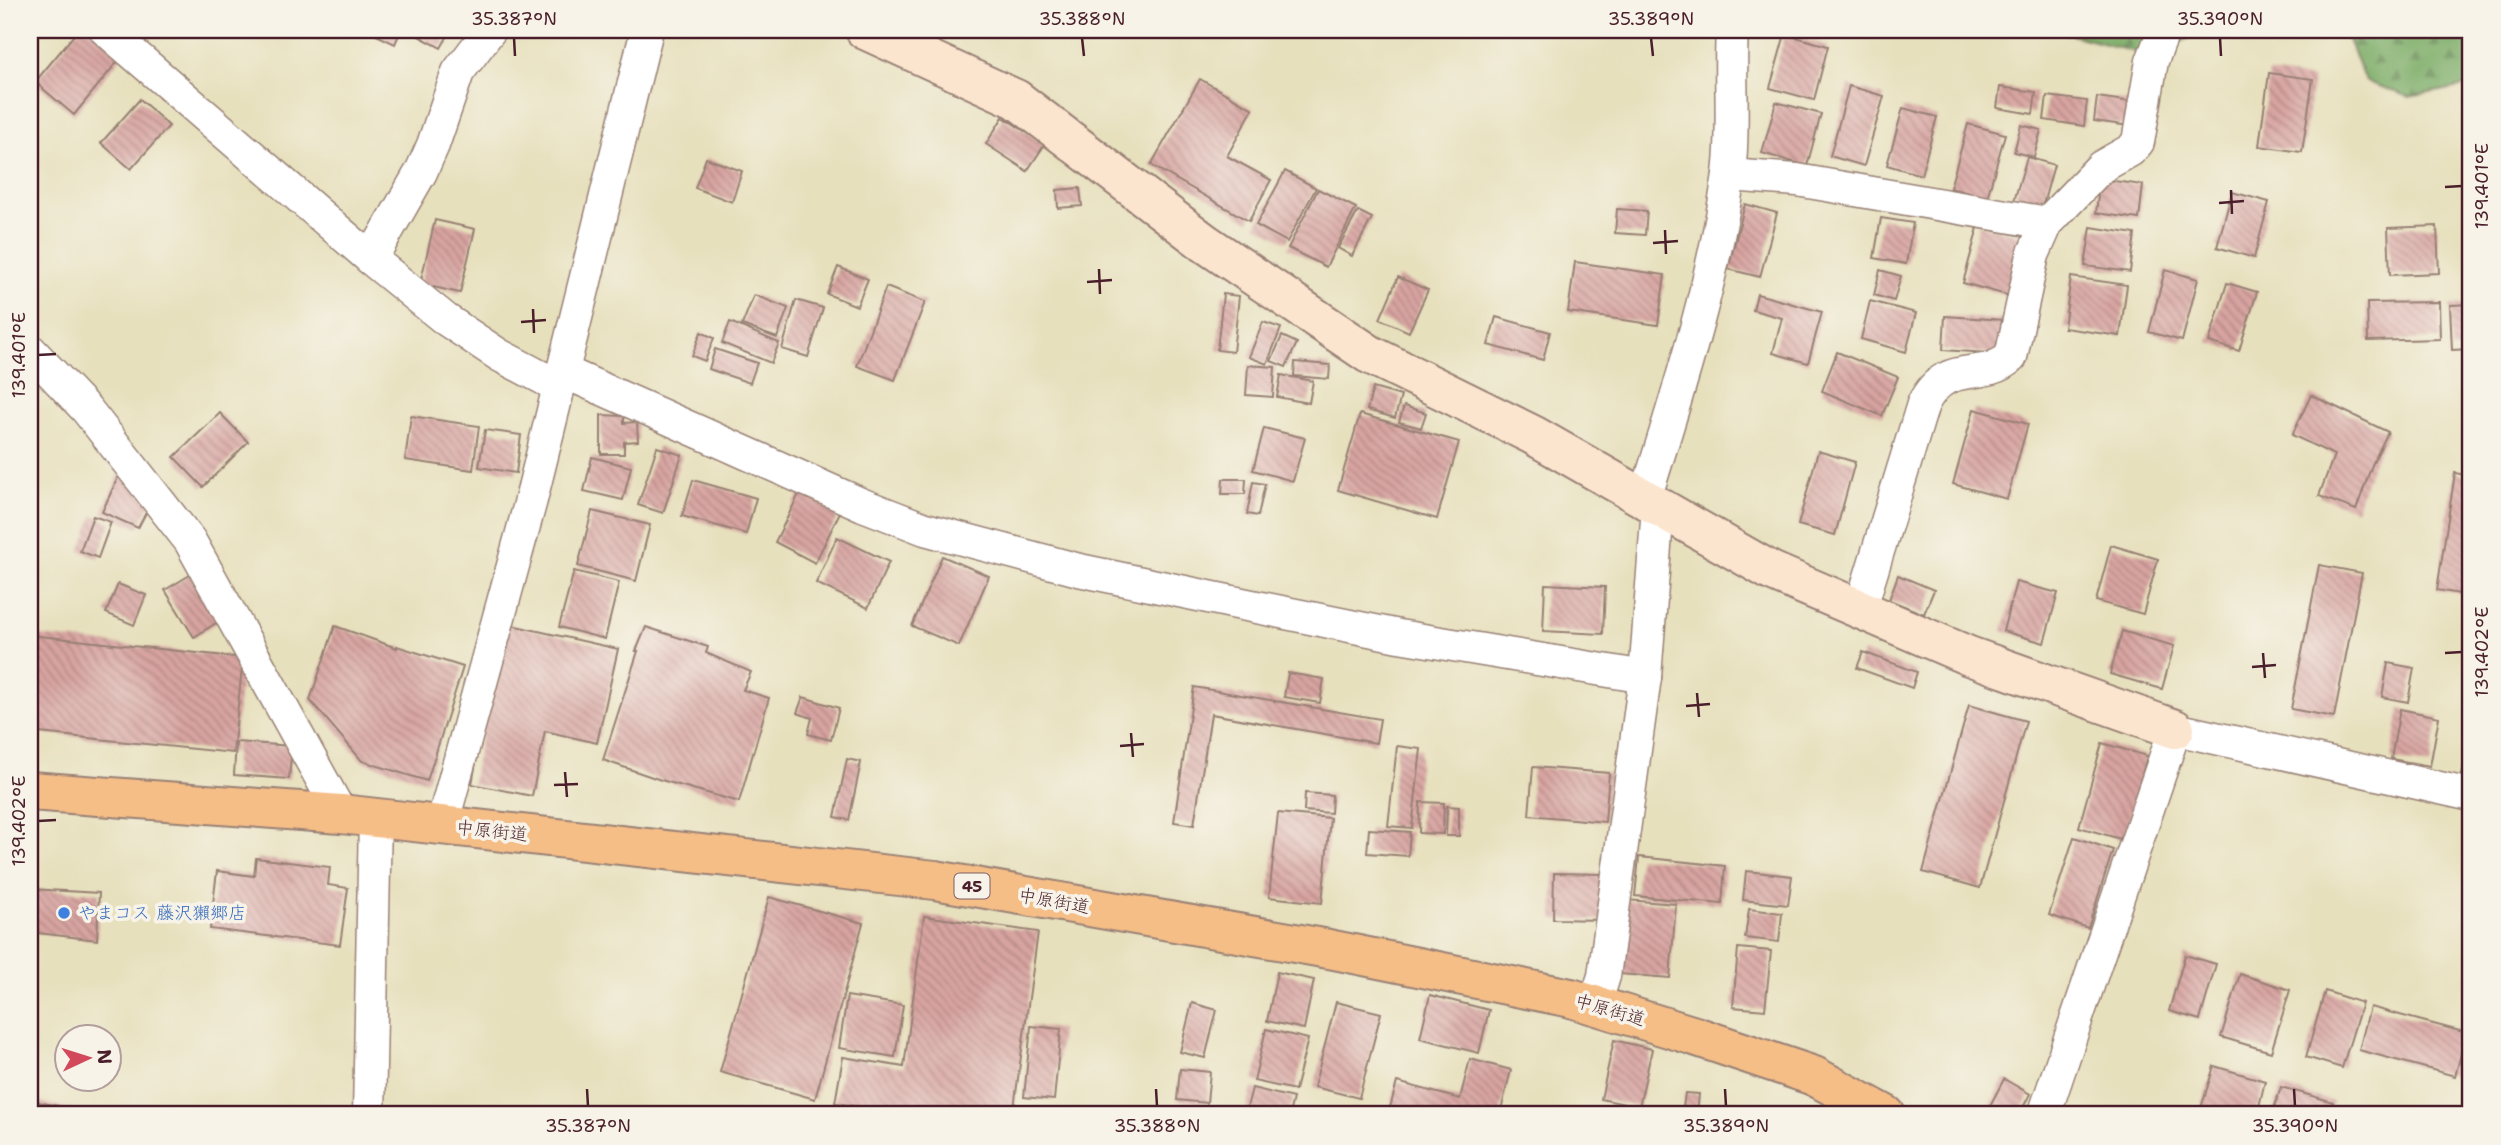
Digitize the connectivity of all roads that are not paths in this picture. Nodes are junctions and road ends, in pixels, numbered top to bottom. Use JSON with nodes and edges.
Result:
{"nodes":[{"id":1,"x":106,"y":30,"type":"edge"},
{"id":2,"x":490,"y":30,"type":"edge"},
{"id":3,"x":647,"y":30,"type":"edge"},
{"id":4,"x":865,"y":30,"type":"edge"},
{"id":5,"x":1732,"y":30,"type":"edge"},
{"id":6,"x":2164,"y":30,"type":"edge"},
{"id":7,"x":1729,"y":175,"type":"junction"},
{"id":8,"x":2047,"y":223,"type":"junction"},
{"id":9,"x":372,"y":259,"type":"junction"},
{"id":10,"x":30,"y":350,"type":"edge"},
{"id":11,"x":560,"y":378,"type":"junction"},
{"id":12,"x":1652,"y":503,"type":"junction"},
{"id":13,"x":1860,"y":610,"type":"junction"},
{"id":14,"x":1645,"y":677,"type":"junction"},
{"id":15,"x":2175,"y":729,"type":"junction"},
{"id":16,"x":30,"y":790,"type":"edge"},
{"id":17,"x":2471,"y":795,"type":"edge"},
{"id":18,"x":358,"y":816,"type":"junction"},
{"id":19,"x":442,"y":825,"type":"junction"},
{"id":20,"x":1595,"y":1004,"type":"junction"},
{"id":21,"x":369,"y":1115,"type":"edge"},
{"id":22,"x":1886,"y":1115,"type":"edge"},
{"id":23,"x":2043,"y":1115,"type":"edge"}],
"edges":[{"from":1,"to":9,"type":"street"},
{"from":2,"to":9,"type":"street"},
{"from":3,"to":11,"type":"street"},
{"from":4,"to":12,"type":"street"},
{"from":5,"to":7,"type":"street"},
{"from":6,"to":8,"type":"street"},
{"from":7,"to":8,"type":"street"},
{"from":7,"to":12,"type":"street"},
{"from":8,"to":13,"type":"street"},
{"from":9,"to":11,"type":"street"},
{"from":10,"to":18,"type":"street"},
{"from":11,"to":14,"type":"street"},
{"from":11,"to":19,"type":"street"},
{"from":12,"to":13,"type":"street"},
{"from":12,"to":14,"type":"street"},
{"from":13,"to":15,"type":"street"},
{"from":14,"to":20,"type":"street"},
{"from":15,"to":17,"type":"street"},
{"from":15,"to":23,"type":"street"},
{"from":16,"to":18,"type":"main road","name":"中原街道","number":"45"},
{"from":18,"to":19,"type":"main road","name":"中原街道","number":"45"},
{"from":18,"to":21,"type":"street"},
{"from":19,"to":20,"type":"main road","name":"中原街道","number":"45"},
{"from":20,"to":22,"type":"main road","name":"中原街道","number":"45"}]}
